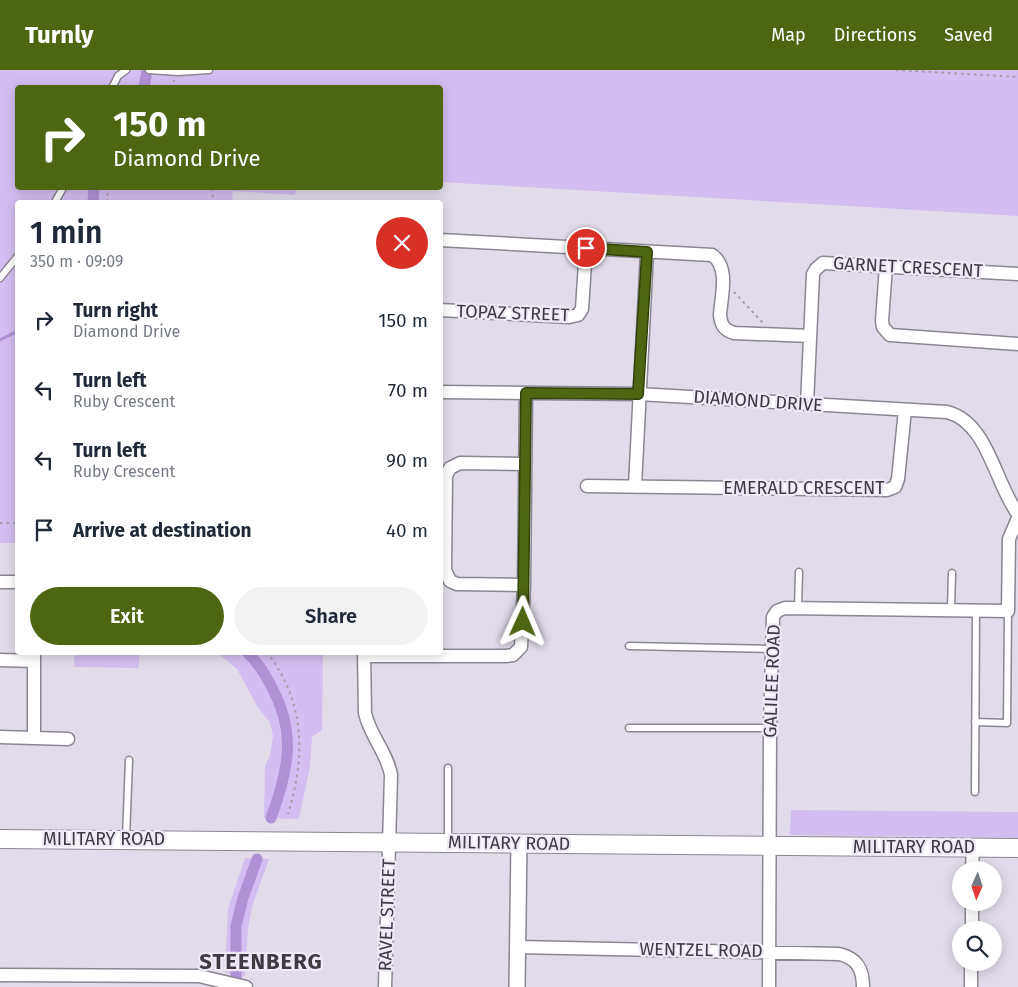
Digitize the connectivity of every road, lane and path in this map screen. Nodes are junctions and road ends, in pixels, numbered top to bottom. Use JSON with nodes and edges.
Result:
{"nodes":[{"id":1,"x":126,"y":70,"type":"edge"},
{"id":2,"x":149,"y":70,"type":"edge"},
{"id":3,"x":208,"y":70,"type":"edge"},
{"id":4,"x":896,"y":70,"type":"edge"},
{"id":5,"x":157,"y":71,"type":"edge"},
{"id":6,"x":1018,"y":77,"type":"edge"},
{"id":7,"x":114,"y":85,"type":"edge"},
{"id":8,"x":443,"y":240,"type":"edge"},
{"id":9,"x":586,"y":248,"type":"junction"},
{"id":10,"x":647,"y":252,"type":"junction"},
{"id":11,"x":15,"y":260,"type":"edge"},
{"id":12,"x":886,"y":266,"type":"junction"},
{"id":13,"x":1018,"y":274,"type":"edge"},
{"id":14,"x":0,"y":278,"type":"edge"},
{"id":15,"x":734,"y":292,"type":"dead end"},
{"id":16,"x":443,"y":310,"type":"edge"},
{"id":17,"x":764,"y":334,"type":"junction"},
{"id":18,"x":810,"y":336,"type":"junction"},
{"id":19,"x":1018,"y":344,"type":"edge"},
{"id":20,"x":443,"y":392,"type":"edge"},
{"id":21,"x":526,"y":393,"type":"junction"},
{"id":22,"x":638,"y":394,"type":"junction"},
{"id":23,"x":807,"y":404,"type":"junction"},
{"id":24,"x":905,"y":410,"type":"junction"},
{"id":25,"x":525,"y":464,"type":"junction"},
{"id":26,"x":588,"y":486,"type":"dead end"},
{"id":27,"x":635,"y":486,"type":"junction"},
{"id":28,"x":1018,"y":514,"type":"edge"},
{"id":29,"x":1018,"y":518,"type":"edge"},
{"id":30,"x":15,"y":523,"type":"edge"},
{"id":31,"x":0,"y":524,"type":"edge"},
{"id":32,"x":799,"y":572,"type":"dead end"},
{"id":33,"x":952,"y":573,"type":"dead end"},
{"id":34,"x":0,"y":582,"type":"edge"},
{"id":35,"x":15,"y":582,"type":"edge"},
{"id":36,"x":524,"y":585,"type":"junction"},
{"id":37,"x":798,"y":608,"type":"junction"},
{"id":38,"x":951,"y":610,"type":"junction"},
{"id":39,"x":976,"y":610,"type":"junction"},
{"id":40,"x":1008,"y":610,"type":"junction"},
{"id":41,"x":629,"y":646,"type":"dead end"},
{"id":42,"x":771,"y":649,"type":"junction"},
{"id":43,"x":269,"y":655,"type":"edge"},
{"id":44,"x":364,"y":655,"type":"edge"},
{"id":45,"x":443,"y":655,"type":"edge"},
{"id":46,"x":34,"y":657,"type":"edge"},
{"id":47,"x":0,"y":660,"type":"edge"},
{"id":48,"x":975,"y":722,"type":"junction"},
{"id":49,"x":629,"y":728,"type":"dead end"},
{"id":50,"x":770,"y":728,"type":"junction"},
{"id":51,"x":0,"y":737,"type":"edge"},
{"id":52,"x":34,"y":738,"type":"junction"},
{"id":53,"x":68,"y":739,"type":"dead end"},
{"id":54,"x":129,"y":760,"type":"dead end"},
{"id":55,"x":448,"y":768,"type":"dead end"},
{"id":56,"x":975,"y":792,"type":"dead end"},
{"id":57,"x":288,"y":814,"type":"dead end"},
{"id":58,"x":0,"y":839,"type":"edge"},
{"id":59,"x":126,"y":840,"type":"junction"},
{"id":60,"x":389,"y":842,"type":"junction"},
{"id":61,"x":448,"y":843,"type":"junction"},
{"id":62,"x":519,"y":843,"type":"junction"},
{"id":63,"x":769,"y":846,"type":"junction"},
{"id":64,"x":973,"y":847,"type":"junction"},
{"id":65,"x":1018,"y":848,"type":"edge"},
{"id":66,"x":972,"y":861,"type":"edge"},
{"id":67,"x":517,"y":947,"type":"junction"},
{"id":68,"x":770,"y":951,"type":"junction"},
{"id":69,"x":971,"y":971,"type":"edge"},
{"id":70,"x":0,"y":975,"type":"edge"},
{"id":71,"x":55,"y":981,"type":"edge"},
{"id":72,"x":166,"y":982,"type":"edge"},
{"id":73,"x":239,"y":985,"type":"edge"},
{"id":74,"x":385,"y":987,"type":"edge"},
{"id":75,"x":517,"y":987,"type":"edge"},
{"id":76,"x":769,"y":987,"type":"edge"},
{"id":77,"x":863,"y":987,"type":"edge"},
{"id":78,"x":971,"y":987,"type":"edge"}],
"edges":[{"from":1,"to":7,"type":"lane"},
{"from":2,"to":5,"type":"lane"},
{"from":3,"to":5,"type":"lane"},
{"from":4,"to":6,"type":"path"},
{"from":8,"to":9,"type":"street"},
{"from":9,"to":10,"type":"street"},
{"from":9,"to":16,"type":"street","name":"TOPAZ STREET"},
{"from":10,"to":17,"type":"street"},
{"from":10,"to":22,"type":"street"},
{"from":11,"to":14,"type":"lane"},
{"from":12,"to":13,"type":"street","name":"GARNET CRESCENT"},
{"from":12,"to":18,"type":"street","name":"GARNET CRESCENT"},
{"from":12,"to":19,"type":"street"},
{"from":15,"to":17,"type":"path"},
{"from":17,"to":18,"type":"street"},
{"from":18,"to":23,"type":"street","name":"GARNET CRESCENT"},
{"from":20,"to":21,"type":"street","name":"DIAMOND DRIVE"},
{"from":21,"to":22,"type":"street","name":"DIAMOND DRIVE"},
{"from":21,"to":25,"type":"street"},
{"from":22,"to":23,"type":"street","name":"DIAMOND DRIVE"},
{"from":22,"to":27,"type":"street"},
{"from":23,"to":24,"type":"street","name":"DIAMOND DRIVE"},
{"from":24,"to":27,"type":"street","name":"EMERALD CRESCENT"},
{"from":24,"to":28,"type":"street","name":"DIAMOND DRIVE"},
{"from":25,"to":36,"type":"street"},
{"from":25,"to":36,"type":"street"},
{"from":26,"to":27,"type":"street","name":"EMERALD CRESCENT"},
{"from":29,"to":40,"type":"street"},
{"from":30,"to":31,"type":"path"},
{"from":32,"to":37,"type":"lane"},
{"from":33,"to":38,"type":"lane"},
{"from":34,"to":35,"type":"street"},
{"from":36,"to":45,"type":"street"},
{"from":37,"to":38,"type":"street","name":"GALILEE ROAD"},
{"from":37,"to":42,"type":"street","name":"GALILEE ROAD"},
{"from":38,"to":39,"type":"street","name":"GALILEE ROAD"},
{"from":39,"to":40,"type":"street","name":"GALILEE ROAD"},
{"from":39,"to":48,"type":"lane"},
{"from":40,"to":48,"type":"lane"},
{"from":41,"to":42,"type":"lane"},
{"from":42,"to":50,"type":"street","name":"GALILEE ROAD"},
{"from":43,"to":57,"type":"path"},
{"from":44,"to":60,"type":"street"},
{"from":46,"to":47,"type":"street"},
{"from":46,"to":52,"type":"street"},
{"from":48,"to":56,"type":"lane"},
{"from":49,"to":50,"type":"lane"},
{"from":50,"to":63,"type":"street","name":"GALILEE ROAD"},
{"from":51,"to":52,"type":"street"},
{"from":52,"to":53,"type":"street"},
{"from":54,"to":59,"type":"lane"},
{"from":55,"to":61,"type":"lane"},
{"from":58,"to":59,"type":"main road","name":"MILITARY ROAD"},
{"from":59,"to":60,"type":"main road","name":"MILITARY ROAD"},
{"from":60,"to":61,"type":"main road","name":"MILITARY ROAD"},
{"from":60,"to":74,"type":"street","name":"RAVEL STREET"},
{"from":61,"to":62,"type":"main road","name":"MILITARY ROAD"},
{"from":62,"to":63,"type":"main road","name":"MILITARY ROAD"},
{"from":62,"to":67,"type":"street"},
{"from":63,"to":64,"type":"main road","name":"MILITARY ROAD"},
{"from":63,"to":68,"type":"street","name":"GALILEE ROAD"},
{"from":64,"to":65,"type":"main road","name":"MILITARY ROAD"},
{"from":64,"to":66,"type":"street"},
{"from":67,"to":68,"type":"street","name":"WENTZEL ROAD"},
{"from":67,"to":75,"type":"street"},
{"from":68,"to":76,"type":"street","name":"GALILEE ROAD"},
{"from":68,"to":77,"type":"street","name":"WENTZEL ROAD"},
{"from":69,"to":78,"type":"street"},
{"from":70,"to":71,"type":"street"},
{"from":71,"to":72,"type":"street"},
{"from":72,"to":73,"type":"street"}]}
